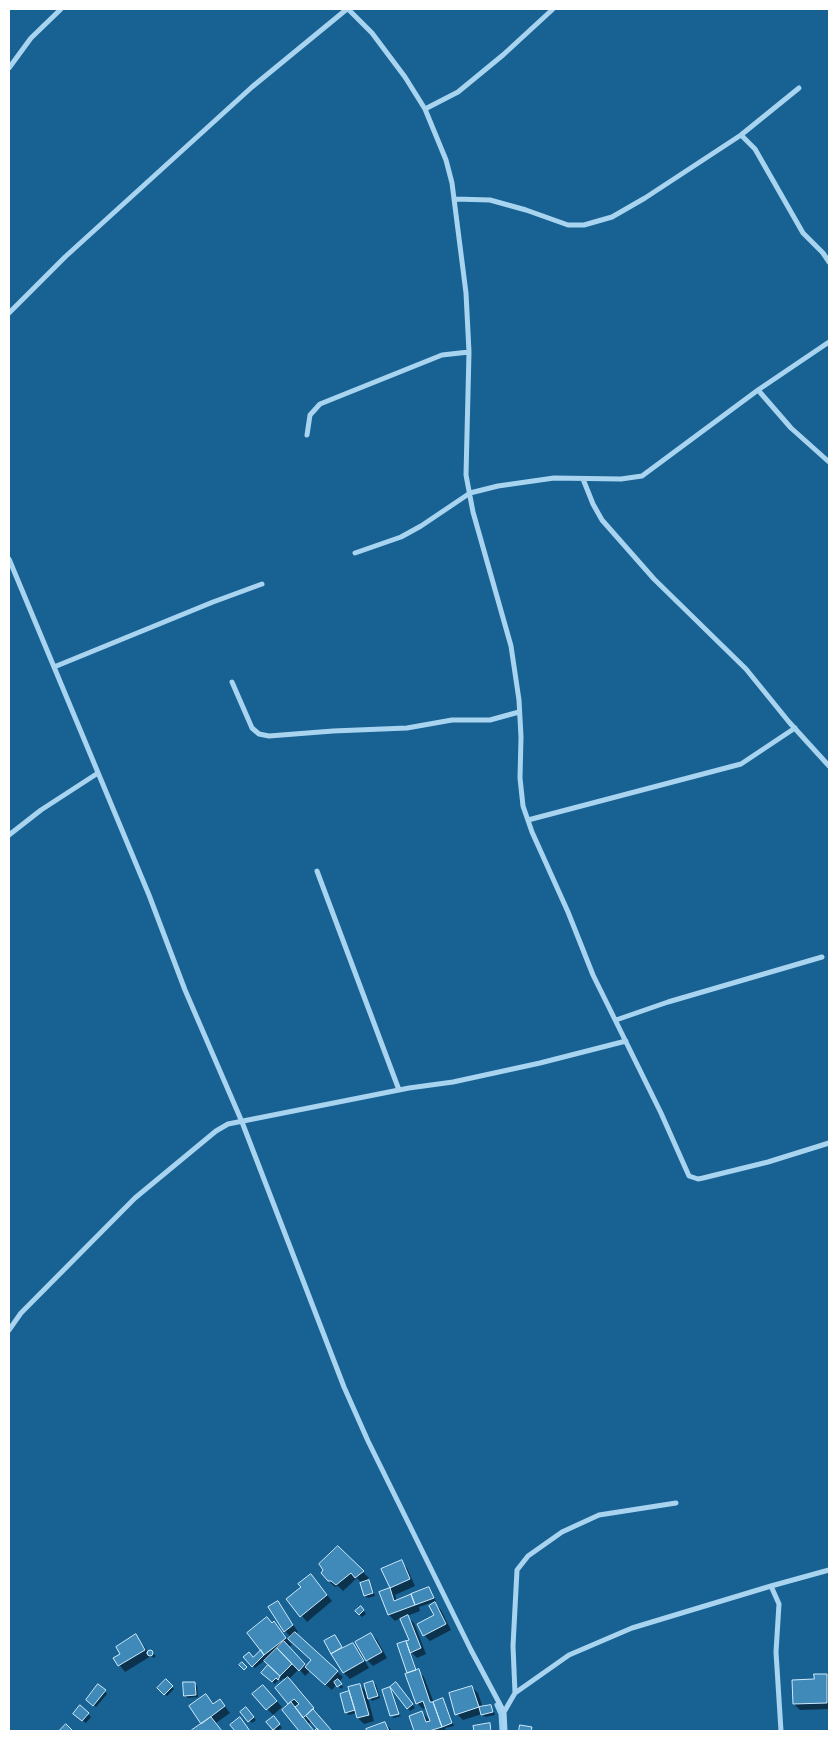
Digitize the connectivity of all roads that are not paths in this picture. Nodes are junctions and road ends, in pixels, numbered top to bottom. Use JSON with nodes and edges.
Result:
{"nodes":[{"id":1,"x":62,"y":9,"type":"edge"},
{"id":2,"x":347,"y":9,"type":"edge"},
{"id":3,"x":553,"y":9,"type":"edge"},
{"id":4,"x":9,"y":68,"type":"edge"},
{"id":5,"x":799,"y":88,"type":"dead end"},
{"id":6,"x":425,"y":109,"type":"junction"},
{"id":7,"x":740,"y":135,"type":"junction"},
{"id":8,"x":454,"y":200,"type":"junction"},
{"id":9,"x":829,"y":262,"type":"edge"},
{"id":10,"x":9,"y":313,"type":"edge"},
{"id":11,"x":829,"y":342,"type":"edge"},
{"id":12,"x":469,"y":352,"type":"junction"},
{"id":13,"x":758,"y":390,"type":"junction"},
{"id":14,"x":307,"y":436,"type":"dead end"},
{"id":15,"x":829,"y":462,"type":"edge"},
{"id":16,"x":583,"y":479,"type":"junction"},
{"id":17,"x":470,"y":493,"type":"junction"},
{"id":18,"x":355,"y":554,"type":"dead end"},
{"id":19,"x":9,"y":559,"type":"edge"},
{"id":20,"x":262,"y":584,"type":"dead end"},
{"id":21,"x":54,"y":667,"type":"junction"},
{"id":22,"x":232,"y":682,"type":"dead end"},
{"id":23,"x":520,"y":712,"type":"junction"},
{"id":24,"x":795,"y":728,"type":"junction"},
{"id":25,"x":829,"y":766,"type":"edge"},
{"id":26,"x":98,"y":773,"type":"junction"},
{"id":27,"x":528,"y":820,"type":"junction"},
{"id":28,"x":9,"y":835,"type":"edge"},
{"id":29,"x":317,"y":871,"type":"dead end"},
{"id":30,"x":822,"y":957,"type":"dead end"},
{"id":31,"x":616,"y":1020,"type":"junction"},
{"id":32,"x":626,"y":1041,"type":"junction"},
{"id":33,"x":399,"y":1090,"type":"junction"},
{"id":34,"x":242,"y":1122,"type":"junction"},
{"id":35,"x":829,"y":1143,"type":"edge"},
{"id":36,"x":9,"y":1330,"type":"edge"},
{"id":37,"x":676,"y":1503,"type":"dead end"},
{"id":38,"x":829,"y":1570,"type":"edge"},
{"id":39,"x":771,"y":1586,"type":"junction"},
{"id":40,"x":515,"y":1694,"type":"junction"},
{"id":41,"x":504,"y":1712,"type":"junction"},
{"id":42,"x":505,"y":1731,"type":"edge"},
{"id":43,"x":781,"y":1731,"type":"edge"}],
"edges":[{"from":1,"to":4,"type":"street"},
{"from":2,"to":6,"type":"street"},
{"from":2,"to":10,"type":"street"},
{"from":3,"to":6,"type":"street"},
{"from":5,"to":7,"type":"street"},
{"from":6,"to":8,"type":"street"},
{"from":7,"to":8,"type":"street"},
{"from":7,"to":9,"type":"street"},
{"from":8,"to":12,"type":"street"},
{"from":11,"to":13,"type":"street"},
{"from":12,"to":14,"type":"street"},
{"from":12,"to":17,"type":"street"},
{"from":13,"to":15,"type":"street"},
{"from":13,"to":16,"type":"street"},
{"from":16,"to":17,"type":"street"},
{"from":16,"to":24,"type":"street"},
{"from":17,"to":18,"type":"street"},
{"from":17,"to":23,"type":"street"},
{"from":19,"to":21,"type":"street"},
{"from":20,"to":21,"type":"street"},
{"from":21,"to":26,"type":"street"},
{"from":22,"to":23,"type":"street"},
{"from":23,"to":27,"type":"street"},
{"from":24,"to":25,"type":"street"},
{"from":24,"to":27,"type":"street"},
{"from":26,"to":28,"type":"street"},
{"from":26,"to":34,"type":"street"},
{"from":27,"to":31,"type":"street"},
{"from":29,"to":33,"type":"street"},
{"from":30,"to":31,"type":"street"},
{"from":31,"to":32,"type":"street"},
{"from":32,"to":33,"type":"street"},
{"from":32,"to":35,"type":"street"},
{"from":33,"to":34,"type":"street"},
{"from":34,"to":36,"type":"street"},
{"from":34,"to":41,"type":"street"},
{"from":37,"to":40,"type":"street"},
{"from":38,"to":39,"type":"street"},
{"from":39,"to":40,"type":"street"},
{"from":39,"to":43,"type":"street"},
{"from":40,"to":41,"type":"street"},
{"from":41,"to":42,"type":"street"}]}
